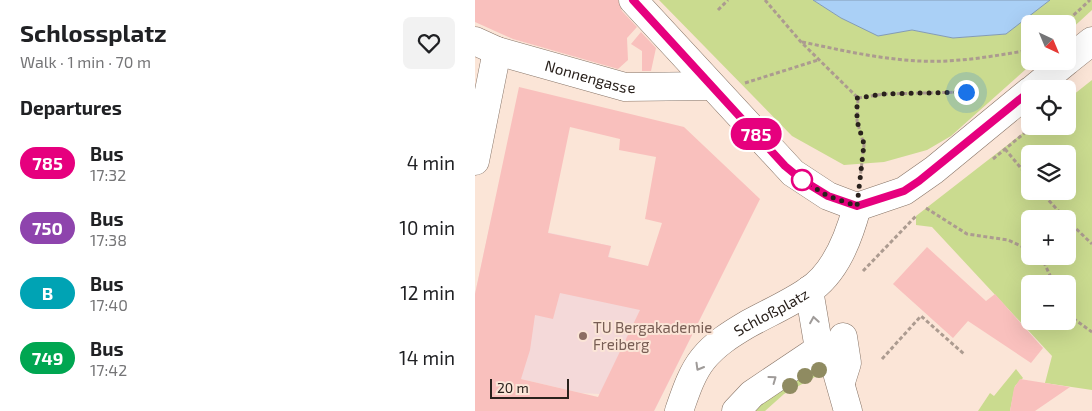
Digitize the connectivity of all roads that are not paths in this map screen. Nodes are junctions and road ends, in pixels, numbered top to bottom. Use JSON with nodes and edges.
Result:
{"nodes":[{"id":1,"x":633,"y":0,"type":"edge"},
{"id":2,"x":1092,"y":41,"type":"edge"},
{"id":3,"x":486,"y":46,"type":"edge"},
{"id":4,"x":1076,"y":54,"type":"edge"},
{"id":5,"x":1056,"y":70,"type":"edge"},
{"id":6,"x":1044,"y":80,"type":"edge"},
{"id":7,"x":713,"y":89,"type":"junction"},
{"id":8,"x":1021,"y":98,"type":"edge"},
{"id":9,"x":475,"y":161,"type":"edge"},
{"id":10,"x":857,"y":206,"type":"junction"},
{"id":11,"x":809,"y":290,"type":"junction"},
{"id":12,"x":831,"y":343,"type":"junction"},
{"id":13,"x":679,"y":411,"type":"edge"},
{"id":14,"x":736,"y":411,"type":"edge"},
{"id":15,"x":848,"y":411,"type":"edge"}],
"edges":[{"from":1,"to":7,"type":"street"},
{"from":2,"to":4,"type":"street"},
{"from":3,"to":7,"type":"street","name":"Nonnengasse"},
{"from":3,"to":9,"type":"street"},
{"from":5,"to":6,"type":"street"},
{"from":7,"to":10,"type":"street"},
{"from":8,"to":10,"type":"street"},
{"from":10,"to":11,"type":"street","name":"Schloßplatz"},
{"from":12,"to":11,"type":"street","one_way":true},
{"from":11,"to":13,"type":"street","name":"Schloßplatz","one_way":true},
{"from":14,"to":12,"type":"street","one_way":true},
{"from":12,"to":15,"type":"street"}]}
